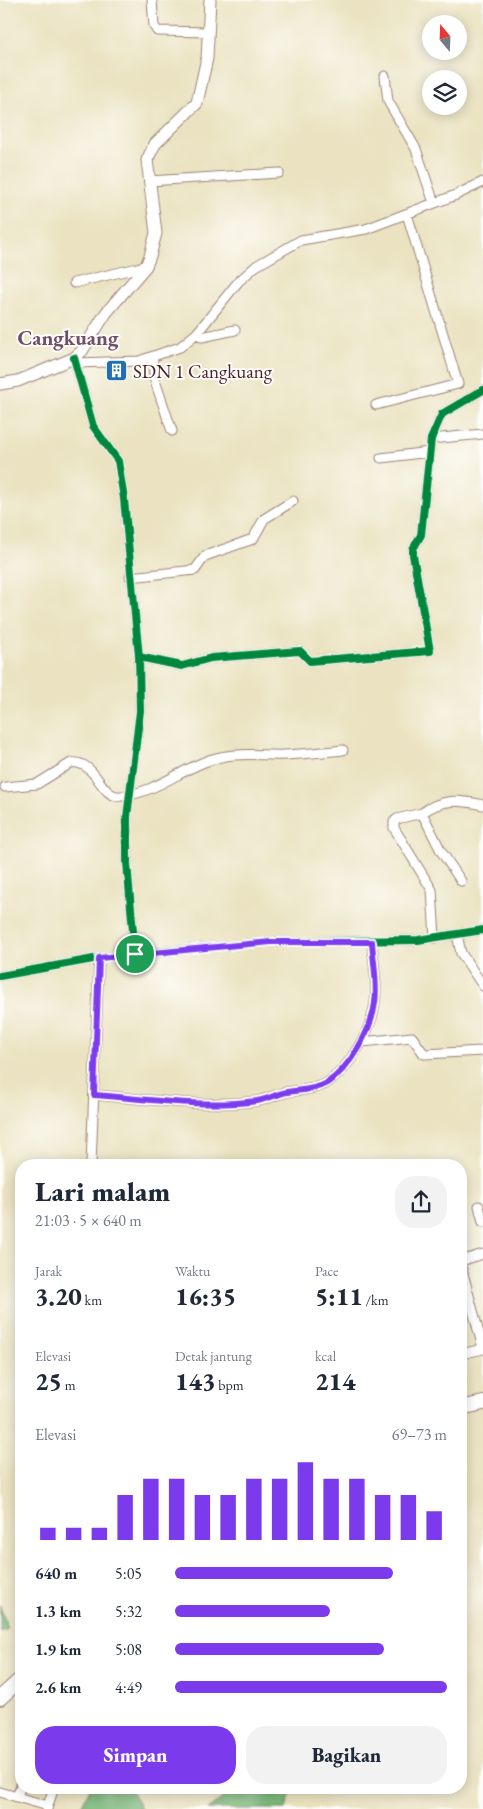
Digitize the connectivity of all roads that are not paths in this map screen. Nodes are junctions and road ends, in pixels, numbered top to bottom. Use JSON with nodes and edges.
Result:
{"nodes":[{"id":1,"x":152,"y":0,"type":"edge"},
{"id":2,"x":210,"y":0,"type":"edge"},
{"id":3,"x":208,"y":32,"type":"junction"},
{"id":4,"x":385,"y":76,"type":"dead end"},
{"id":5,"x":279,"y":173,"type":"dead end"},
{"id":6,"x":149,"y":181,"type":"junction"},
{"id":7,"x":483,"y":182,"type":"edge"},
{"id":8,"x":434,"y":203,"type":"junction"},
{"id":9,"x":407,"y":214,"type":"junction"},
{"id":10,"x":146,"y":266,"type":"junction"},
{"id":11,"x":74,"y":283,"type":"dead end"},
{"id":12,"x":234,"y":330,"type":"dead end"},
{"id":13,"x":197,"y":333,"type":"junction"},
{"id":14,"x":152,"y":357,"type":"junction"},
{"id":15,"x":75,"y":361,"type":"junction"},
{"id":16,"x":0,"y":384,"type":"edge"},
{"id":17,"x":483,"y":390,"type":"edge"},
{"id":18,"x":376,"y":405,"type":"dead end"},
{"id":19,"x":172,"y":431,"type":"dead end"},
{"id":20,"x":483,"y":434,"type":"edge"},
{"id":21,"x":431,"y":439,"type":"junction"},
{"id":22,"x":429,"y":452,"type":"junction"},
{"id":23,"x":381,"y":458,"type":"dead end"},
{"id":24,"x":293,"y":502,"type":"dead end"},
{"id":25,"x":130,"y":577,"type":"junction"},
{"id":26,"x":139,"y":657,"type":"junction"},
{"id":27,"x":343,"y":750,"type":"dead end"},
{"id":28,"x":5,"y":787,"type":"dead end"},
{"id":29,"x":132,"y":794,"type":"junction"},
{"id":30,"x":483,"y":805,"type":"edge"},
{"id":31,"x":422,"y":813,"type":"junction"},
{"id":32,"x":460,"y":881,"type":"dead end"},
{"id":33,"x":483,"y":930,"type":"edge"},
{"id":34,"x":457,"y":935,"type":"junction"},
{"id":35,"x":435,"y":938,"type":"junction"},
{"id":36,"x":372,"y":942,"type":"junction"},
{"id":37,"x":135,"y":954,"type":"junction"},
{"id":38,"x":99,"y":958,"type":"junction"},
{"id":39,"x":0,"y":976,"type":"edge"},
{"id":40,"x":483,"y":986,"type":"edge"},
{"id":41,"x":362,"y":1042,"type":"junction"},
{"id":42,"x":483,"y":1051,"type":"edge"},
{"id":43,"x":94,"y":1095,"type":"junction"},
{"id":44,"x":91,"y":1159,"type":"edge"},
{"id":45,"x":479,"y":1206,"type":"dead end"},
{"id":46,"x":483,"y":1222,"type":"edge"},
{"id":47,"x":483,"y":1254,"type":"edge"},
{"id":48,"x":467,"y":1259,"type":"edge"},
{"id":49,"x":467,"y":1295,"type":"edge"},
{"id":50,"x":483,"y":1348,"type":"edge"},
{"id":51,"x":467,"y":1352,"type":"edge"},
{"id":52,"x":483,"y":1403,"type":"edge"},
{"id":53,"x":467,"y":1407,"type":"edge"},
{"id":54,"x":15,"y":1684,"type":"edge"},
{"id":55,"x":0,"y":1698,"type":"edge"},
{"id":56,"x":0,"y":1792,"type":"edge"},
{"id":57,"x":18,"y":1794,"type":"edge"},
{"id":58,"x":52,"y":1794,"type":"edge"},
{"id":59,"x":17,"y":1797,"type":"junction"},
{"id":60,"x":47,"y":1808,"type":"edge"}],
"edges":[{"from":1,"to":3,"type":"street"},
{"from":2,"to":3,"type":"street"},
{"from":3,"to":6,"type":"street"},
{"from":4,"to":8,"type":"street"},
{"from":5,"to":6,"type":"street"},
{"from":6,"to":10,"type":"street"},
{"from":7,"to":8,"type":"street"},
{"from":8,"to":9,"type":"street"},
{"from":9,"to":13,"type":"street"},
{"from":9,"to":18,"type":"street"},
{"from":10,"to":11,"type":"street"},
{"from":10,"to":15,"type":"street"},
{"from":12,"to":13,"type":"street"},
{"from":13,"to":14,"type":"street"},
{"from":14,"to":15,"type":"street"},
{"from":14,"to":19,"type":"street"},
{"from":15,"to":16,"type":"street"},
{"from":15,"to":25,"type":"street"},
{"from":17,"to":21,"type":"street"},
{"from":20,"to":21,"type":"street"},
{"from":21,"to":22,"type":"street"},
{"from":22,"to":23,"type":"street"},
{"from":22,"to":26,"type":"street"},
{"from":24,"to":25,"type":"street"},
{"from":25,"to":26,"type":"street"},
{"from":26,"to":29,"type":"street"},
{"from":27,"to":29,"type":"street"},
{"from":28,"to":29,"type":"street"},
{"from":29,"to":37,"type":"street"},
{"from":30,"to":31,"type":"street"},
{"from":31,"to":32,"type":"street"},
{"from":31,"to":35,"type":"street"},
{"from":33,"to":34,"type":"street"},
{"from":34,"to":35,"type":"street"},
{"from":34,"to":40,"type":"street"},
{"from":35,"to":36,"type":"street"},
{"from":36,"to":37,"type":"street"},
{"from":36,"to":41,"type":"street"},
{"from":37,"to":38,"type":"street"},
{"from":38,"to":39,"type":"street"},
{"from":38,"to":43,"type":"street"},
{"from":41,"to":42,"type":"street"},
{"from":41,"to":43,"type":"street"},
{"from":43,"to":44,"type":"street"},
{"from":45,"to":46,"type":"street"},
{"from":47,"to":48,"type":"street"},
{"from":49,"to":50,"type":"street"},
{"from":50,"to":51,"type":"street"},
{"from":52,"to":53,"type":"main road"},
{"from":54,"to":55,"type":"main road"},
{"from":56,"to":59,"type":"street"},
{"from":57,"to":59,"type":"street"},
{"from":58,"to":60,"type":"street"},
{"from":59,"to":60,"type":"street"}]}
